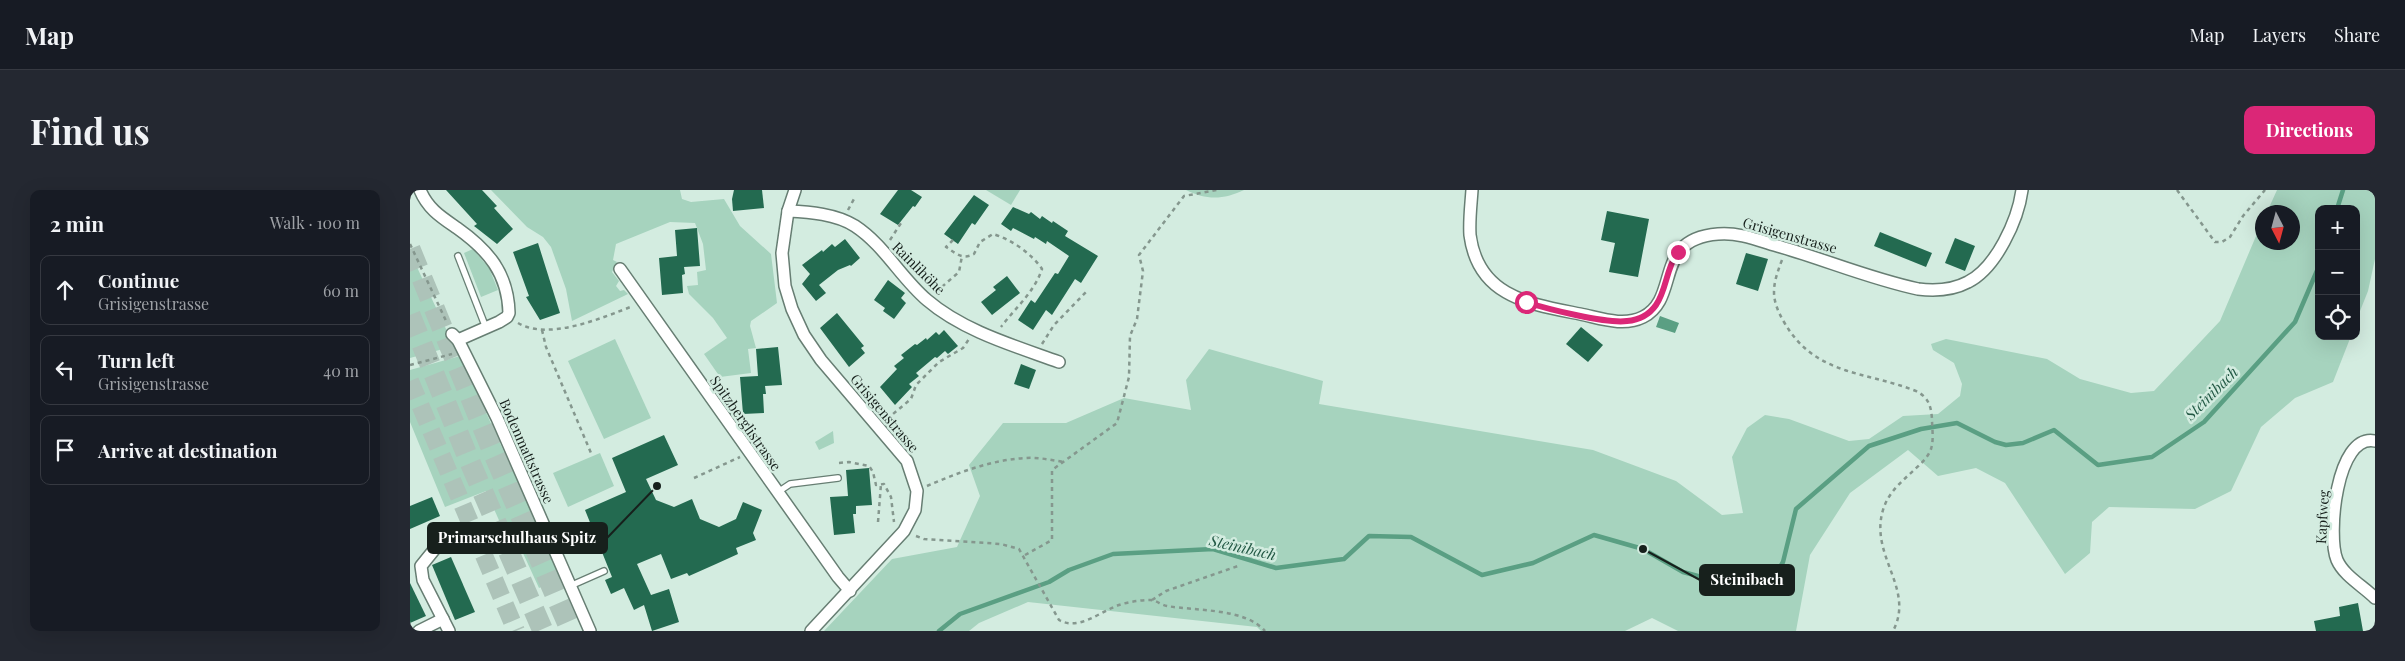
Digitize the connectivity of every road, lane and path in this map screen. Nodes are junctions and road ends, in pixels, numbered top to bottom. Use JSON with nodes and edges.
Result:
{"nodes":[{"id":1,"x":420,"y":190,"type":"edge"},
{"id":2,"x":795,"y":190,"type":"edge"},
{"id":3,"x":1217,"y":190,"type":"edge"},
{"id":4,"x":1472,"y":190,"type":"edge"},
{"id":5,"x":2022,"y":190,"type":"edge"},
{"id":6,"x":2177,"y":190,"type":"edge"},
{"id":7,"x":2265,"y":190,"type":"edge"},
{"id":8,"x":788,"y":211,"type":"junction"},
{"id":9,"x":901,"y":224,"type":"dead end"},
{"id":10,"x":953,"y":240,"type":"dead end"},
{"id":11,"x":410,"y":244,"type":"edge"},
{"id":12,"x":886,"y":245,"type":"dead end"},
{"id":13,"x":1786,"y":248,"type":"junction"},
{"id":14,"x":458,"y":256,"type":"dead end"},
{"id":15,"x":962,"y":256,"type":"junction"},
{"id":16,"x":620,"y":269,"type":"dead end"},
{"id":17,"x":937,"y":292,"type":"dead end"},
{"id":18,"x":1086,"y":292,"type":"dead end"},
{"id":19,"x":633,"y":306,"type":"dead end"},
{"id":20,"x":507,"y":317,"type":"junction"},
{"id":21,"x":486,"y":328,"type":"junction"},
{"id":22,"x":542,"y":330,"type":"junction"},
{"id":23,"x":455,"y":337,"type":"junction"},
{"id":24,"x":994,"y":337,"type":"junction"},
{"id":25,"x":963,"y":348,"type":"dead end"},
{"id":26,"x":463,"y":351,"type":"junction"},
{"id":27,"x":1036,"y":354,"type":"junction"},
{"id":28,"x":1059,"y":362,"type":"dead end"},
{"id":29,"x":410,"y":365,"type":"edge"},
{"id":30,"x":879,"y":426,"type":"junction"},
{"id":31,"x":2375,"y":441,"type":"edge"},
{"id":32,"x":591,"y":453,"type":"dead end"},
{"id":33,"x":734,"y":461,"type":"dead end"},
{"id":34,"x":1064,"y":462,"type":"junction"},
{"id":35,"x":839,"y":463,"type":"dead end"},
{"id":36,"x":694,"y":478,"type":"dead end"},
{"id":37,"x":838,"y":478,"type":"dead end"},
{"id":38,"x":881,"y":484,"type":"junction"},
{"id":39,"x":917,"y":491,"type":"junction"},
{"id":40,"x":777,"y":493,"type":"junction"},
{"id":41,"x":878,"y":522,"type":"dead end"},
{"id":42,"x":900,"y":529,"type":"junction"},
{"id":43,"x":442,"y":540,"type":"dead end"},
{"id":44,"x":1025,"y":555,"type":"junction"},
{"id":45,"x":1238,"y":566,"type":"dead end"},
{"id":46,"x":604,"y":572,"type":"dead end"},
{"id":47,"x":570,"y":586,"type":"junction"},
{"id":48,"x":850,"y":591,"type":"junction"},
{"id":49,"x":2375,"y":598,"type":"edge"},
{"id":50,"x":1152,"y":600,"type":"junction"},
{"id":51,"x":442,"y":619,"type":"junction"},
{"id":52,"x":419,"y":631,"type":"edge"},
{"id":53,"x":449,"y":631,"type":"edge"},
{"id":54,"x":590,"y":631,"type":"edge"},
{"id":55,"x":811,"y":631,"type":"edge"},
{"id":56,"x":1266,"y":631,"type":"edge"},
{"id":57,"x":1893,"y":631,"type":"edge"}],
"edges":[{"from":1,"to":20,"type":"street"},
{"from":2,"to":8,"type":"street","name":"Grisigenstrasse"},
{"from":3,"to":34,"type":"path"},
{"from":4,"to":13,"type":"street","name":"Grisigenstrasse"},
{"from":5,"to":13,"type":"street","name":"Grisigenstrasse"},
{"from":6,"to":7,"type":"path"},
{"from":8,"to":24,"type":"street","name":"Rainlihöhe"},
{"from":8,"to":30,"type":"street","name":"Grisigenstrasse"},
{"from":9,"to":12,"type":"path"},
{"from":10,"to":15,"type":"path"},
{"from":11,"to":23,"type":"path"},
{"from":13,"to":57,"type":"path"},
{"from":14,"to":21,"type":"lane"},
{"from":15,"to":17,"type":"path"},
{"from":15,"to":24,"type":"path"},
{"from":16,"to":40,"type":"street","name":"Spitzberglistrasse"},
{"from":18,"to":27,"type":"path"},
{"from":19,"to":22,"type":"path"},
{"from":20,"to":21,"type":"street"},
{"from":20,"to":22,"type":"path"},
{"from":21,"to":23,"type":"street"},
{"from":22,"to":32,"type":"path"},
{"from":23,"to":26,"type":"street","name":"Bodenmattstrasse"},
{"from":24,"to":27,"type":"street","name":"Rainlihöhe"},
{"from":25,"to":30,"type":"path"},
{"from":26,"to":29,"type":"path"},
{"from":26,"to":47,"type":"street","name":"Bodenmattstrasse"},
{"from":27,"to":28,"type":"street","name":"Rainlihöhe"},
{"from":30,"to":39,"type":"street","name":"Grisigenstrasse"},
{"from":31,"to":49,"type":"street","name":"Kapfweg"},
{"from":33,"to":36,"type":"path"},
{"from":34,"to":39,"type":"path"},
{"from":34,"to":44,"type":"path"},
{"from":35,"to":38,"type":"path"},
{"from":37,"to":40,"type":"lane"},
{"from":38,"to":41,"type":"path"},
{"from":38,"to":42,"type":"path"},
{"from":39,"to":42,"type":"street","name":"Grisigenstrasse"},
{"from":40,"to":48,"type":"street","name":"Spitzberglistrasse"},
{"from":42,"to":44,"type":"path"},
{"from":42,"to":48,"type":"street","name":"Grisigenstrasse"},
{"from":43,"to":51,"type":"street"},
{"from":44,"to":50,"type":"path"},
{"from":45,"to":50,"type":"path"},
{"from":46,"to":47,"type":"lane"},
{"from":47,"to":54,"type":"street","name":"Bodenmattstrasse"},
{"from":48,"to":55,"type":"street","name":"Grisigenstrasse"},
{"from":50,"to":56,"type":"path"},
{"from":51,"to":52,"type":"street"},
{"from":51,"to":53,"type":"street"}]}
